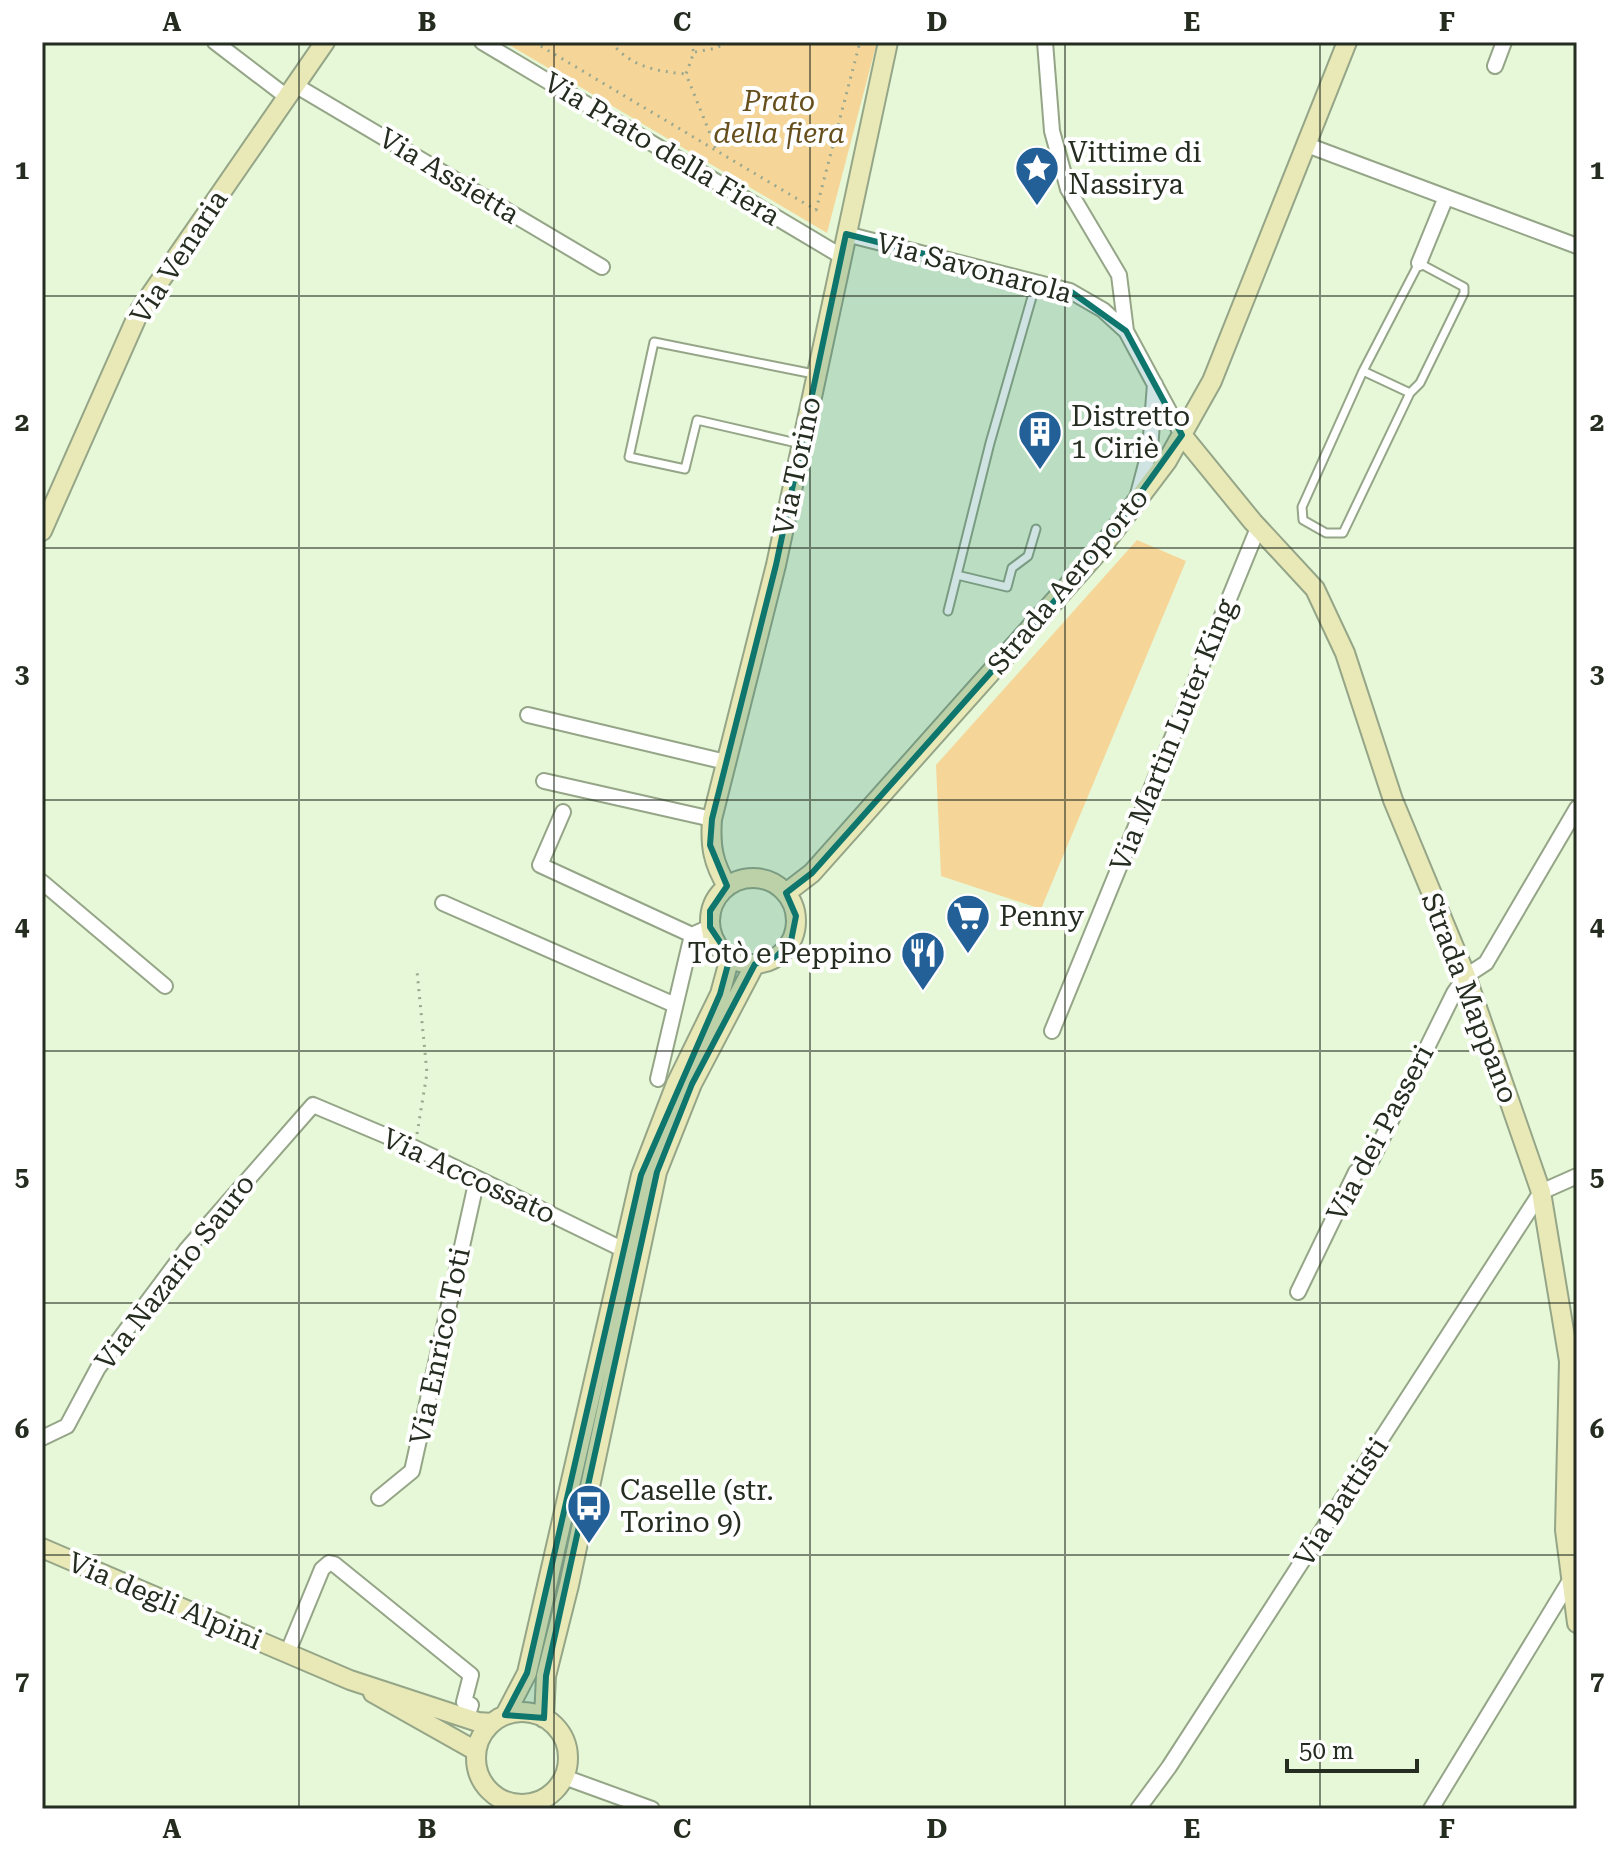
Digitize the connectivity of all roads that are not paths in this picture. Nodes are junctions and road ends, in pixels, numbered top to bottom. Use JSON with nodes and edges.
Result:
{"nodes":[{"id":1,"x":215,"y":42,"type":"edge"},
{"id":2,"x":325,"y":42,"type":"edge"},
{"id":3,"x":482,"y":42,"type":"edge"},
{"id":4,"x":888,"y":42,"type":"edge"},
{"id":5,"x":1045,"y":42,"type":"edge"},
{"id":6,"x":1347,"y":42,"type":"edge"},
{"id":7,"x":1504,"y":42,"type":"edge"},
{"id":8,"x":1495,"y":66,"type":"dead end"},
{"id":9,"x":291,"y":91,"type":"junction"},
{"id":10,"x":1307,"y":145,"type":"junction"},
{"id":11,"x":1446,"y":197,"type":"junction"},
{"id":12,"x":846,"y":234,"type":"junction"},
{"id":13,"x":1577,"y":246,"type":"edge"},
{"id":14,"x":841,"y":256,"type":"junction"},
{"id":15,"x":1419,"y":263,"type":"junction"},
{"id":16,"x":602,"y":267,"type":"dead end"},
{"id":17,"x":1037,"y":281,"type":"junction"},
{"id":18,"x":1126,"y":331,"type":"junction"},
{"id":19,"x":1363,"y":371,"type":"junction"},
{"id":20,"x":816,"y":374,"type":"junction"},
{"id":21,"x":1155,"y":384,"type":"junction"},
{"id":22,"x":1410,"y":393,"type":"junction"},
{"id":23,"x":1182,"y":435,"type":"junction"},
{"id":24,"x":801,"y":444,"type":"junction"},
{"id":25,"x":1134,"y":508,"type":"junction"},
{"id":26,"x":1258,"y":528,"type":"junction"},
{"id":27,"x":1036,"y":529,"type":"dead end"},
{"id":28,"x":42,"y":531,"type":"edge"},
{"id":29,"x":957,"y":575,"type":"junction"},
{"id":30,"x":948,"y":611,"type":"dead end"},
{"id":31,"x":528,"y":715,"type":"dead end"},
{"id":32,"x":726,"y":762,"type":"junction"},
{"id":33,"x":544,"y":781,"type":"dead end"},
{"id":34,"x":1577,"y":808,"type":"edge"},
{"id":35,"x":563,"y":812,"type":"dead end"},
{"id":36,"x":712,"y":819,"type":"junction"},
{"id":37,"x":42,"y":882,"type":"edge"},
{"id":38,"x":727,"y":886,"type":"junction"},
{"id":39,"x":786,"y":893,"type":"junction"},
{"id":40,"x":443,"y":903,"type":"dead end"},
{"id":41,"x":701,"y":931,"type":"junction"},
{"id":42,"x":730,"y":957,"type":"junction"},
{"id":43,"x":755,"y":964,"type":"junction"},
{"id":44,"x":1466,"y":976,"type":"junction"},
{"id":45,"x":165,"y":986,"type":"dead end"},
{"id":46,"x":675,"y":1005,"type":"junction"},
{"id":47,"x":1052,"y":1031,"type":"dead end"},
{"id":48,"x":658,"y":1079,"type":"dead end"},
{"id":49,"x":313,"y":1105,"type":"joint"},
{"id":50,"x":1577,"y":1176,"type":"edge"},
{"id":51,"x":477,"y":1179,"type":"junction"},
{"id":52,"x":1541,"y":1192,"type":"junction"},
{"id":53,"x":624,"y":1250,"type":"junction"},
{"id":54,"x":1298,"y":1292,"type":"dead end"},
{"id":55,"x":42,"y":1438,"type":"edge"},
{"id":56,"x":379,"y":1498,"type":"dead end"},
{"id":57,"x":42,"y":1548,"type":"edge"},
{"id":58,"x":1571,"y":1579,"type":"junction"},
{"id":59,"x":1577,"y":1623,"type":"edge"},
{"id":60,"x":287,"y":1654,"type":"junction"},
{"id":61,"x":350,"y":1680,"type":"junction"},
{"id":62,"x":467,"y":1717,"type":"junction"},
{"id":63,"x":544,"y":1718,"type":"junction"},
{"id":64,"x":498,"y":1719,"type":"junction"},
{"id":65,"x":476,"y":1751,"type":"junction"},
{"id":66,"x":564,"y":1777,"type":"junction"},
{"id":67,"x":500,"y":1804,"type":"edge"},
{"id":68,"x":527,"y":1806,"type":"edge"},
{"id":69,"x":652,"y":1809,"type":"edge"},
{"id":70,"x":1138,"y":1809,"type":"edge"},
{"id":71,"x":1431,"y":1809,"type":"edge"}],
"edges":[{"from":1,"to":9,"type":"street","name":"Via Assietta"},
{"from":2,"to":9,"type":"street","name":"Via Venaria"},
{"from":3,"to":14,"type":"street","name":"Via Prato della Fiera"},
{"from":4,"to":12,"type":"street","name":"Via Torino"},
{"from":5,"to":18,"type":"street"},
{"from":6,"to":10,"type":"street","name":"Strada Aeroporto"},
{"from":7,"to":8,"type":"street"},
{"from":9,"to":16,"type":"street","name":"Via Assietta"},
{"from":9,"to":28,"type":"street","name":"Via Venaria"},
{"from":10,"to":11,"type":"street"},
{"from":10,"to":23,"type":"street","name":"Strada Aeroporto"},
{"from":11,"to":13,"type":"street"},
{"from":11,"to":15,"type":"street"},
{"from":12,"to":14,"type":"street","name":"Via Torino"},
{"from":12,"to":17,"type":"street","name":"Via Savonarola"},
{"from":14,"to":20,"type":"street","name":"Via Torino"},
{"from":15,"to":19,"type":"lane"},
{"from":15,"to":22,"type":"lane"},
{"from":17,"to":18,"type":"street","name":"Via Savonarola"},
{"from":17,"to":29,"type":"lane"},
{"from":18,"to":21,"type":"street","name":"Via Savonarola"},
{"from":19,"to":22,"type":"lane"},
{"from":19,"to":22,"type":"lane"},
{"from":20,"to":24,"type":"street","name":"Via Torino"},
{"from":20,"to":24,"type":"lane"},
{"from":21,"to":23,"type":"street","name":"Via Savonarola"},
{"from":21,"to":25,"type":"street"},
{"from":23,"to":25,"type":"street","name":"Strada Aeroporto"},
{"from":23,"to":26,"type":"street","name":"Strada Mappano"},
{"from":24,"to":32,"type":"street","name":"Via Torino"},
{"from":25,"to":39,"type":"street","name":"Strada Aeroporto"},
{"from":26,"to":44,"type":"street","name":"Strada Mappano"},
{"from":26,"to":47,"type":"street","name":"Via Martin Luter King"},
{"from":27,"to":29,"type":"lane"},
{"from":29,"to":30,"type":"lane"},
{"from":31,"to":32,"type":"street"},
{"from":32,"to":36,"type":"street","name":"Via Torino"},
{"from":33,"to":36,"type":"street"},
{"from":34,"to":44,"type":"street","name":"Via dei Passeri"},
{"from":35,"to":41,"type":"street"},
{"from":36,"to":38,"type":"street","name":"Via Torino"},
{"from":37,"to":45,"type":"street"},
{"from":38,"to":39,"type":"street"},
{"from":38,"to":41,"type":"street"},
{"from":39,"to":43,"type":"street"},
{"from":40,"to":46,"type":"street"},
{"from":41,"to":42,"type":"street"},
{"from":41,"to":46,"type":"street"},
{"from":42,"to":43,"type":"street"},
{"from":42,"to":53,"type":"street"},
{"from":43,"to":63,"type":"street"},
{"from":44,"to":52,"type":"street","name":"Strada Mappano"},
{"from":44,"to":54,"type":"street","name":"Via dei Passeri"},
{"from":46,"to":48,"type":"street"},
{"from":49,"to":51,"type":"street","name":"Via Accossato"},
{"from":49,"to":55,"type":"street","name":"Via Nazario Sauro"},
{"from":50,"to":52,"type":"street"},
{"from":51,"to":53,"type":"street","name":"Via Accossato"},
{"from":51,"to":56,"type":"street","name":"Via Enrico Toti"},
{"from":52,"to":58,"type":"street","name":"Strada Mappano"},
{"from":52,"to":70,"type":"street","name":"Via Battisti"},
{"from":53,"to":64,"type":"street"},
{"from":57,"to":60,"type":"street","name":"Via degli Alpini"},
{"from":58,"to":59,"type":"street","name":"Strada Mappano"},
{"from":58,"to":71,"type":"street"},
{"from":60,"to":61,"type":"street","name":"Via degli Alpini"},
{"from":60,"to":62,"type":"street","name":"Via degli Alpini"},
{"from":61,"to":62,"type":"street","name":"Via degli Alpini"},
{"from":61,"to":65,"type":"street","name":"Via degli Alpini"},
{"from":62,"to":64,"type":"street","name":"Via degli Alpini"},
{"from":63,"to":64,"type":"street"},
{"from":63,"to":66,"type":"street"},
{"from":64,"to":65,"type":"street"},
{"from":65,"to":67,"type":"street"},
{"from":66,"to":68,"type":"street"},
{"from":66,"to":69,"type":"street"},
{"from":67,"to":68,"type":"street"}]}
